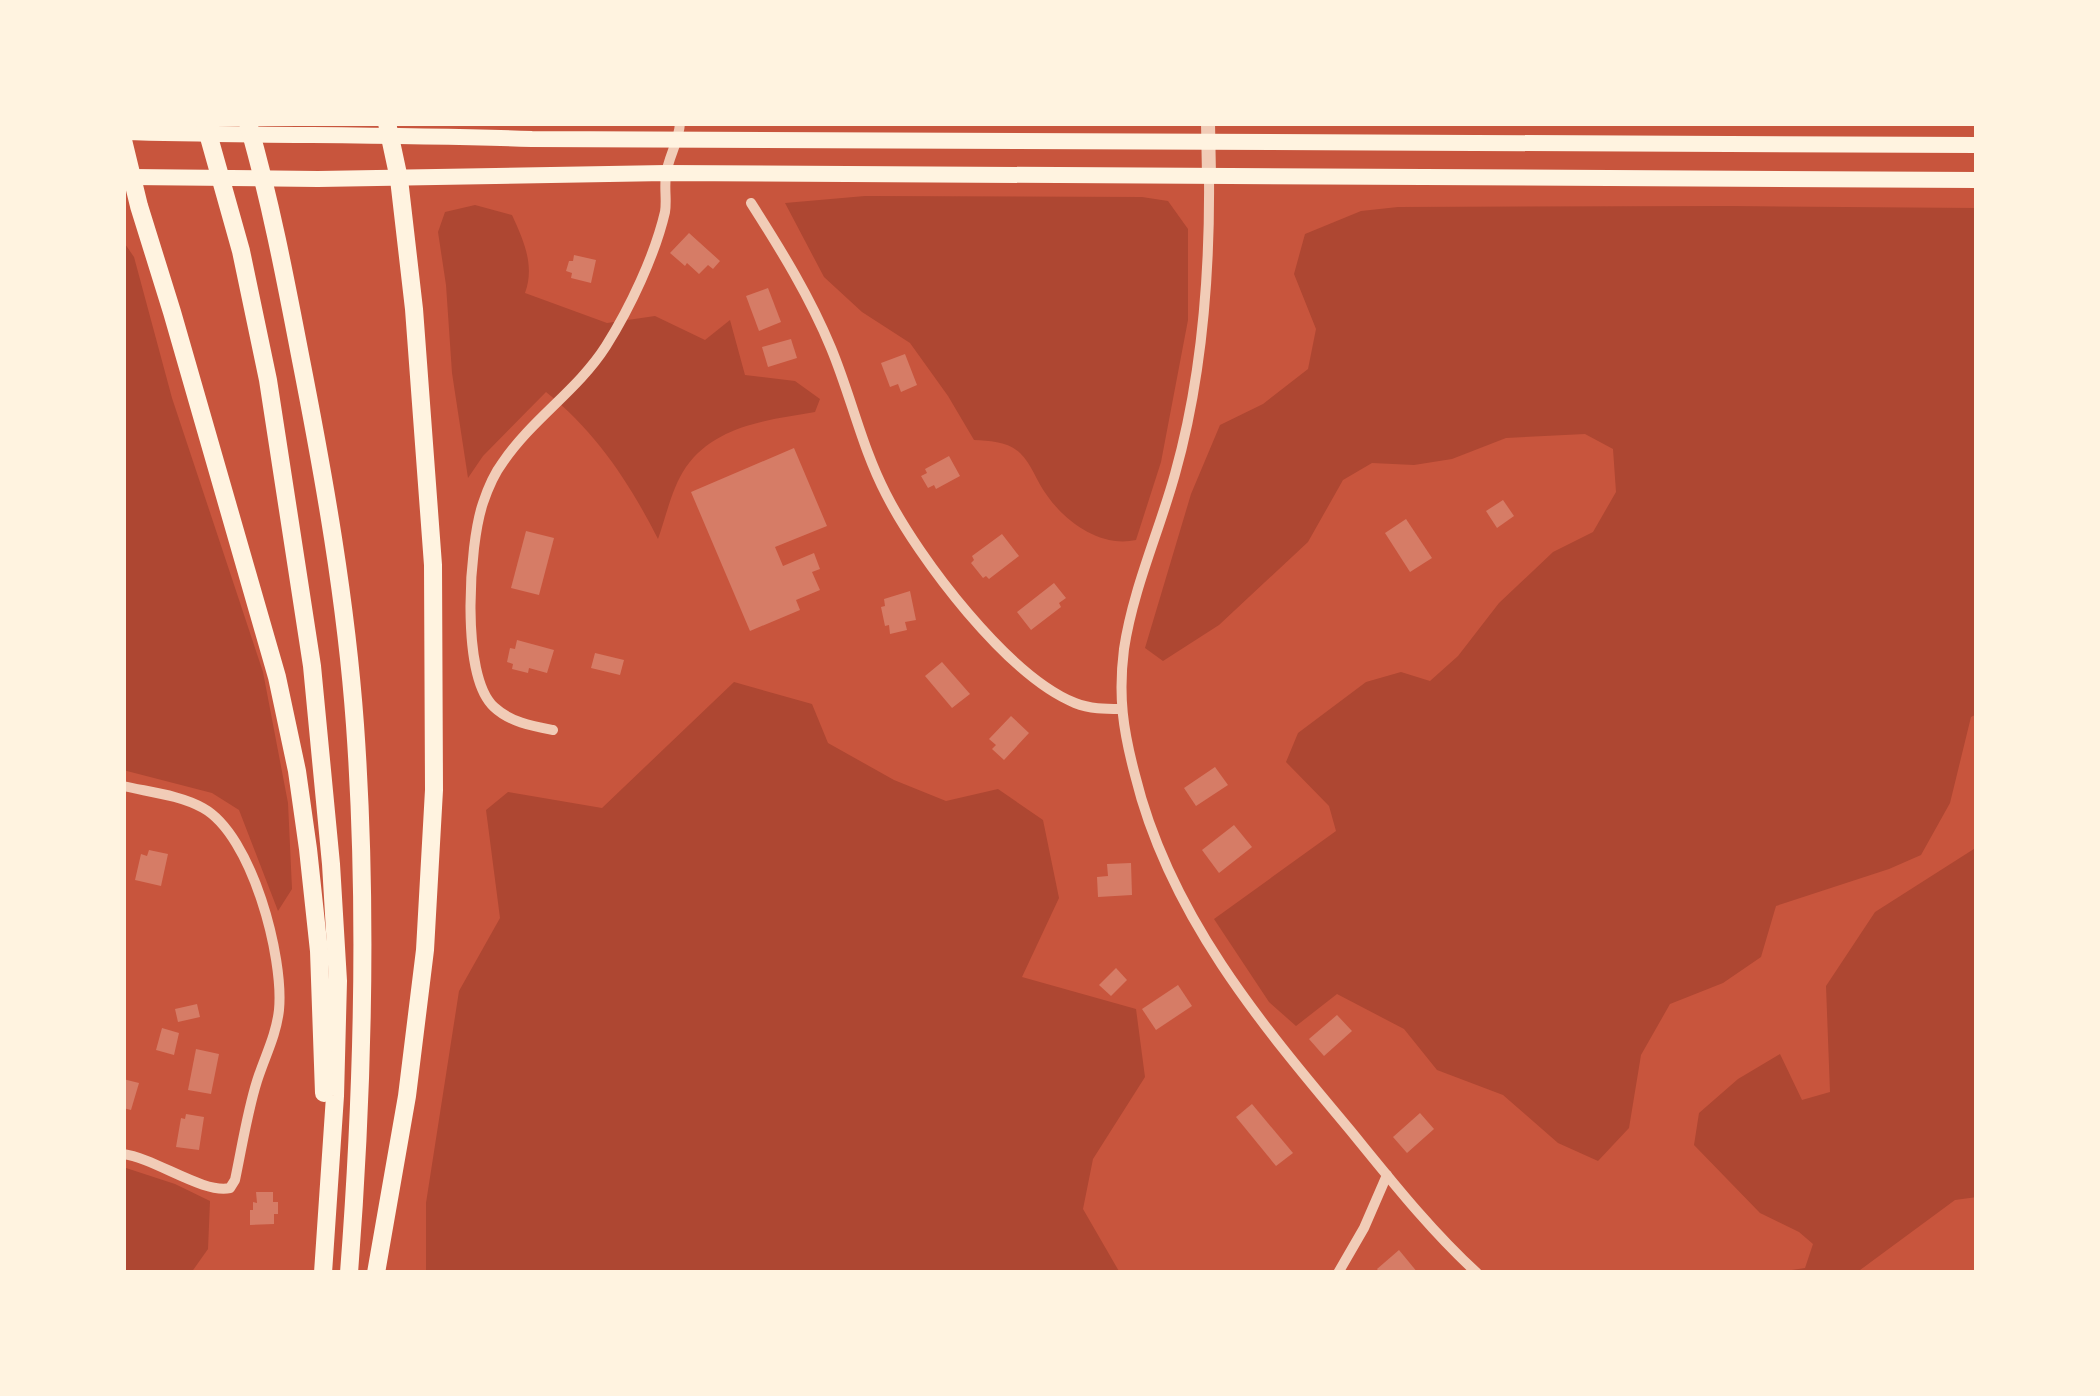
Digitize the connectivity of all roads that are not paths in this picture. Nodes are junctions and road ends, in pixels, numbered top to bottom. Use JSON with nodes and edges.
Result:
{"nodes":[{"id":1,"x":205,"y":123,"type":"edge"},
{"id":2,"x":248,"y":123,"type":"edge"},
{"id":3,"x":388,"y":129,"type":"edge"},
{"id":4,"x":679,"y":131,"type":"edge"},
{"id":5,"x":1208,"y":132,"type":"edge"},
{"id":6,"x":123,"y":136,"type":"edge"},
{"id":7,"x":1977,"y":145,"type":"edge"},
{"id":8,"x":666,"y":173,"type":"junction"},
{"id":9,"x":1209,"y":176,"type":"junction"},
{"id":10,"x":131,"y":177,"type":"junction"},
{"id":11,"x":399,"y":178,"type":"junction"},
{"id":12,"x":1977,"y":180,"type":"edge"},
{"id":13,"x":751,"y":203,"type":"dead end"},
{"id":14,"x":1120,"y":709,"type":"junction"},
{"id":15,"x":553,"y":730,"type":"dead end"},
{"id":16,"x":123,"y":786,"type":"edge"},
{"id":17,"x":123,"y":1154,"type":"edge"},
{"id":18,"x":1387,"y":1175,"type":"junction"},
{"id":19,"x":328,"y":1224,"type":"junction"},
{"id":20,"x":323,"y":1273,"type":"edge"},
{"id":21,"x":349,"y":1273,"type":"edge"},
{"id":22,"x":376,"y":1273,"type":"edge"},
{"id":23,"x":1338,"y":1273,"type":"edge"},
{"id":24,"x":1477,"y":1273,"type":"edge"}],
"edges":[{"from":1,"to":19,"type":"highway"},
{"from":2,"to":21,"type":"highway"},
{"from":3,"to":4,"type":"highway"},
{"from":3,"to":6,"type":"highway"},
{"from":3,"to":11,"type":"highway"},
{"from":4,"to":5,"type":"highway"},
{"from":4,"to":8,"type":"street"},
{"from":5,"to":7,"type":"highway"},
{"from":5,"to":9,"type":"street"},
{"from":6,"to":10,"type":"highway"},
{"from":8,"to":9,"type":"highway"},
{"from":8,"to":11,"type":"highway"},
{"from":8,"to":15,"type":"street"},
{"from":9,"to":12,"type":"highway"},
{"from":9,"to":14,"type":"street"},
{"from":10,"to":11,"type":"highway"},
{"from":10,"to":19,"type":"highway"},
{"from":11,"to":22,"type":"highway"},
{"from":13,"to":14,"type":"street"},
{"from":14,"to":18,"type":"street"},
{"from":16,"to":17,"type":"street"},
{"from":18,"to":23,"type":"street"},
{"from":18,"to":24,"type":"street"},
{"from":19,"to":20,"type":"highway"}]}
